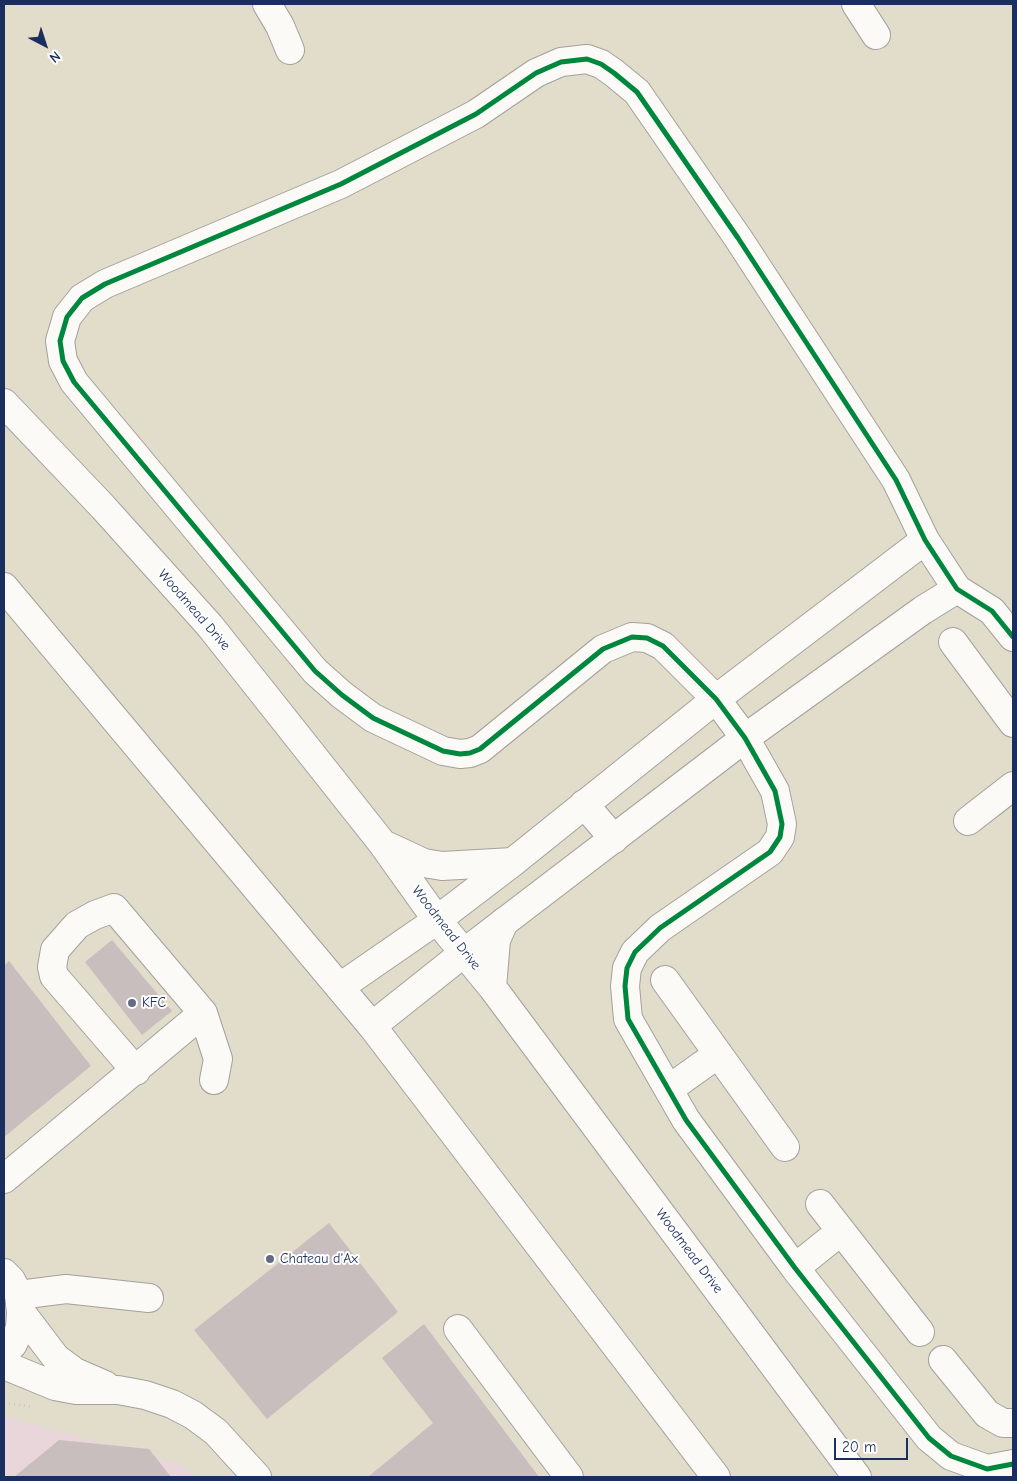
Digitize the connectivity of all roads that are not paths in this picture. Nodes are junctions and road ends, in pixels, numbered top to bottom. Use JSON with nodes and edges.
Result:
{"nodes":[{"id":1,"x":267,"y":4,"type":"edge"},
{"id":2,"x":856,"y":4,"type":"edge"},
{"id":3,"x":876,"y":35,"type":"dead end"},
{"id":4,"x":290,"y":50,"type":"dead end"},
{"id":5,"x":4,"y":403,"type":"edge"},
{"id":6,"x":925,"y":540,"type":"junction"},
{"id":7,"x":4,"y":587,"type":"edge"},
{"id":8,"x":957,"y":589,"type":"junction"},
{"id":9,"x":1013,"y":636,"type":"edge"},
{"id":10,"x":953,"y":642,"type":"dead end"},
{"id":11,"x":716,"y":699,"type":"junction"},
{"id":12,"x":1013,"y":723,"type":"edge"},
{"id":13,"x":745,"y":738,"type":"junction"},
{"id":14,"x":1013,"y":786,"type":"edge"},
{"id":15,"x":584,"y":804,"type":"junction"},
{"id":16,"x":968,"y":821,"type":"dead end"},
{"id":17,"x":614,"y":840,"type":"junction"},
{"id":18,"x":382,"y":843,"type":"junction"},
{"id":19,"x":513,"y":862,"type":"junction"},
{"id":20,"x":437,"y":920,"type":"junction"},
{"id":21,"x":504,"y":922,"type":"junction"},
{"id":22,"x":465,"y":952,"type":"junction"},
{"id":23,"x":665,"y":980,"type":"dead end"},
{"id":24,"x":340,"y":987,"type":"junction"},
{"id":25,"x":492,"y":987,"type":"junction"},
{"id":26,"x":203,"y":1014,"type":"junction"},
{"id":27,"x":372,"y":1026,"type":"junction"},
{"id":28,"x":718,"y":1054,"type":"junction"},
{"id":29,"x":136,"y":1071,"type":"junction"},
{"id":30,"x":214,"y":1080,"type":"dead end"},
{"id":31,"x":668,"y":1089,"type":"junction"},
{"id":32,"x":785,"y":1147,"type":"dead end"},
{"id":33,"x":4,"y":1180,"type":"edge"},
{"id":34,"x":820,"y":1204,"type":"dead end"},
{"id":35,"x":841,"y":1231,"type":"junction"},
{"id":36,"x":795,"y":1268,"type":"junction"},
{"id":37,"x":15,"y":1293,"type":"edge"},
{"id":38,"x":149,"y":1298,"type":"dead end"},
{"id":39,"x":458,"y":1329,"type":"dead end"},
{"id":40,"x":920,"y":1332,"type":"dead end"},
{"id":41,"x":4,"y":1354,"type":"edge"},
{"id":42,"x":942,"y":1360,"type":"dead end"},
{"id":43,"x":4,"y":1365,"type":"edge"},
{"id":44,"x":118,"y":1390,"type":"junction"},
{"id":45,"x":1013,"y":1423,"type":"edge"},
{"id":46,"x":1013,"y":1464,"type":"edge"},
{"id":47,"x":257,"y":1477,"type":"edge"},
{"id":48,"x":569,"y":1477,"type":"edge"},
{"id":49,"x":716,"y":1477,"type":"edge"},
{"id":50,"x":857,"y":1477,"type":"edge"}],
"edges":[{"from":1,"to":4,"type":"street"},
{"from":2,"to":3,"type":"street"},
{"from":5,"to":18,"type":"street","name":"Woodmead Drive"},
{"from":6,"to":8,"type":"street"},
{"from":6,"to":11,"type":"street"},
{"from":6,"to":11,"type":"street"},
{"from":7,"to":24,"type":"street"},
{"from":8,"to":9,"type":"street"},
{"from":8,"to":13,"type":"street"},
{"from":10,"to":12,"type":"street"},
{"from":11,"to":13,"type":"street"},
{"from":11,"to":15,"type":"street"},
{"from":13,"to":17,"type":"street"},
{"from":13,"to":31,"type":"street"},
{"from":14,"to":16,"type":"street"},
{"from":15,"to":17,"type":"street"},
{"from":15,"to":19,"type":"street"},
{"from":17,"to":21,"type":"street"},
{"from":18,"to":19,"type":"street"},
{"from":18,"to":20,"type":"street","name":"Woodmead Drive"},
{"from":19,"to":20,"type":"street"},
{"from":20,"to":22,"type":"street","name":"Woodmead Drive"},
{"from":20,"to":24,"type":"street"},
{"from":21,"to":22,"type":"street"},
{"from":21,"to":25,"type":"street"},
{"from":22,"to":25,"type":"street","name":"Woodmead Drive"},
{"from":22,"to":27,"type":"street"},
{"from":23,"to":28,"type":"street"},
{"from":24,"to":27,"type":"street"},
{"from":25,"to":50,"type":"street","name":"Woodmead Drive"},
{"from":26,"to":29,"type":"street"},
{"from":26,"to":29,"type":"street"},
{"from":26,"to":30,"type":"street"},
{"from":27,"to":49,"type":"street"},
{"from":28,"to":31,"type":"street"},
{"from":28,"to":32,"type":"street"},
{"from":29,"to":33,"type":"street"},
{"from":31,"to":36,"type":"street"},
{"from":34,"to":35,"type":"street"},
{"from":35,"to":36,"type":"street"},
{"from":35,"to":40,"type":"street"},
{"from":36,"to":46,"type":"street"},
{"from":37,"to":38,"type":"street"},
{"from":37,"to":41,"type":"street"},
{"from":37,"to":44,"type":"street"},
{"from":39,"to":48,"type":"street"},
{"from":42,"to":45,"type":"street"},
{"from":43,"to":44,"type":"street"},
{"from":44,"to":47,"type":"street"}]}
